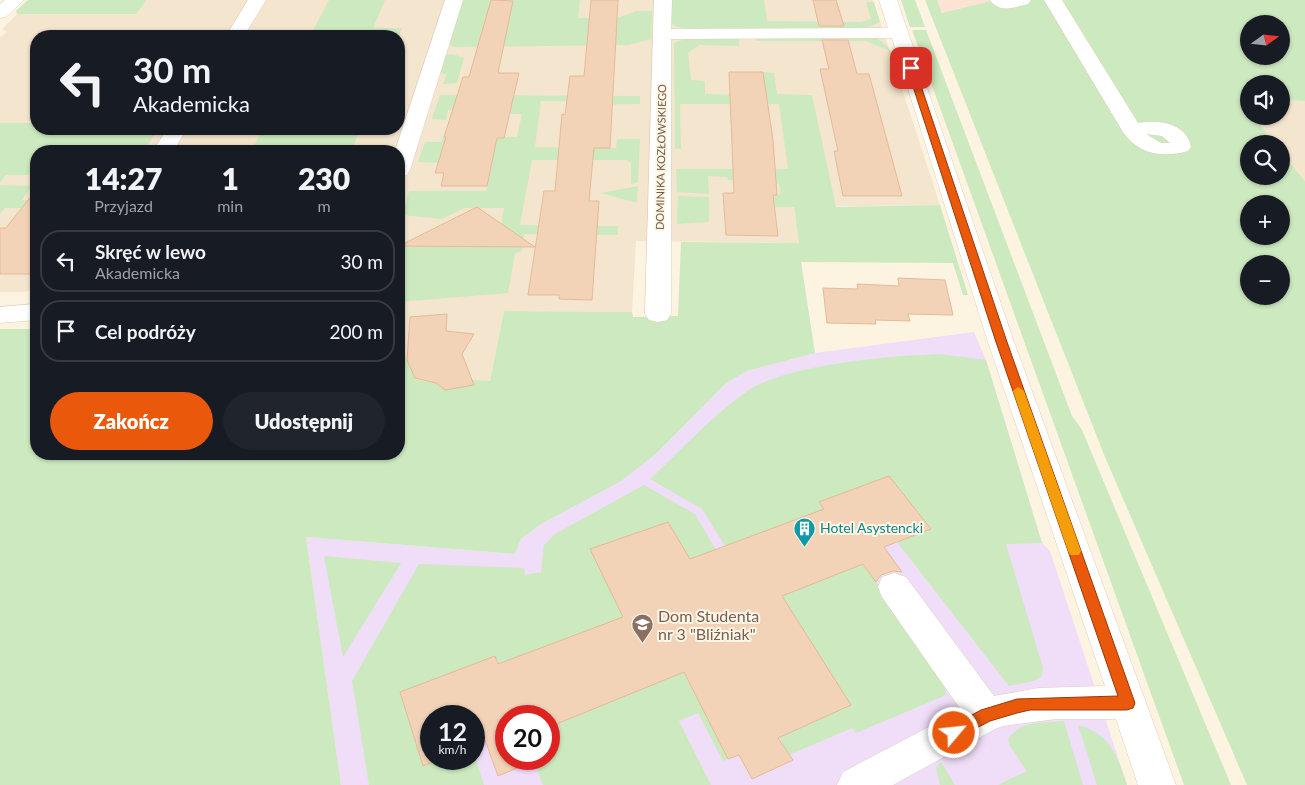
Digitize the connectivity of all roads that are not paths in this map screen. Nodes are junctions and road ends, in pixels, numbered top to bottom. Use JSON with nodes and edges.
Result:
{"nodes":[{"id":1,"x":15,"y":0,"type":"edge"},
{"id":2,"x":257,"y":0,"type":"edge"},
{"id":3,"x":454,"y":0,"type":"edge"},
{"id":4,"x":663,"y":0,"type":"edge"},
{"id":5,"x":888,"y":0,"type":"edge"},
{"id":6,"x":999,"y":0,"type":"edge"},
{"id":7,"x":1022,"y":0,"type":"edge"},
{"id":8,"x":1053,"y":0,"type":"edge"},
{"id":9,"x":0,"y":14,"type":"edge"},
{"id":10,"x":239,"y":30,"type":"edge"},
{"id":11,"x":900,"y":33,"type":"junction"},
{"id":12,"x":662,"y":34,"type":"junction"},
{"id":13,"x":1133,"y":132,"type":"dead end"},
{"id":14,"x":405,"y":151,"type":"edge"},
{"id":15,"x":30,"y":312,"type":"edge"},
{"id":16,"x":658,"y":314,"type":"dead end"},
{"id":17,"x":0,"y":315,"type":"edge"},
{"id":18,"x":894,"y":587,"type":"dead end"},
{"id":19,"x":1127,"y":703,"type":"junction"},
{"id":20,"x":986,"y":715,"type":"junction"},
{"id":21,"x":856,"y":785,"type":"edge"},
{"id":22,"x":1157,"y":785,"type":"edge"}],
"edges":[{"from":1,"to":9,"type":"street"},
{"from":2,"to":10,"type":"street"},
{"from":3,"to":14,"type":"street"},
{"from":4,"to":12,"type":"street","name":"DOMINIKA KOZŁOWSKIEGO"},
{"from":5,"to":11,"type":"street"},
{"from":6,"to":7,"type":"street"},
{"from":8,"to":13,"type":"street"},
{"from":11,"to":12,"type":"street"},
{"from":11,"to":19,"type":"street"},
{"from":12,"to":16,"type":"street","name":"DOMINIKA KOZŁOWSKIEGO"},
{"from":15,"to":17,"type":"street"},
{"from":18,"to":20,"type":"street"},
{"from":19,"to":20,"type":"street"},
{"from":19,"to":22,"type":"street"},
{"from":20,"to":21,"type":"street"}]}
